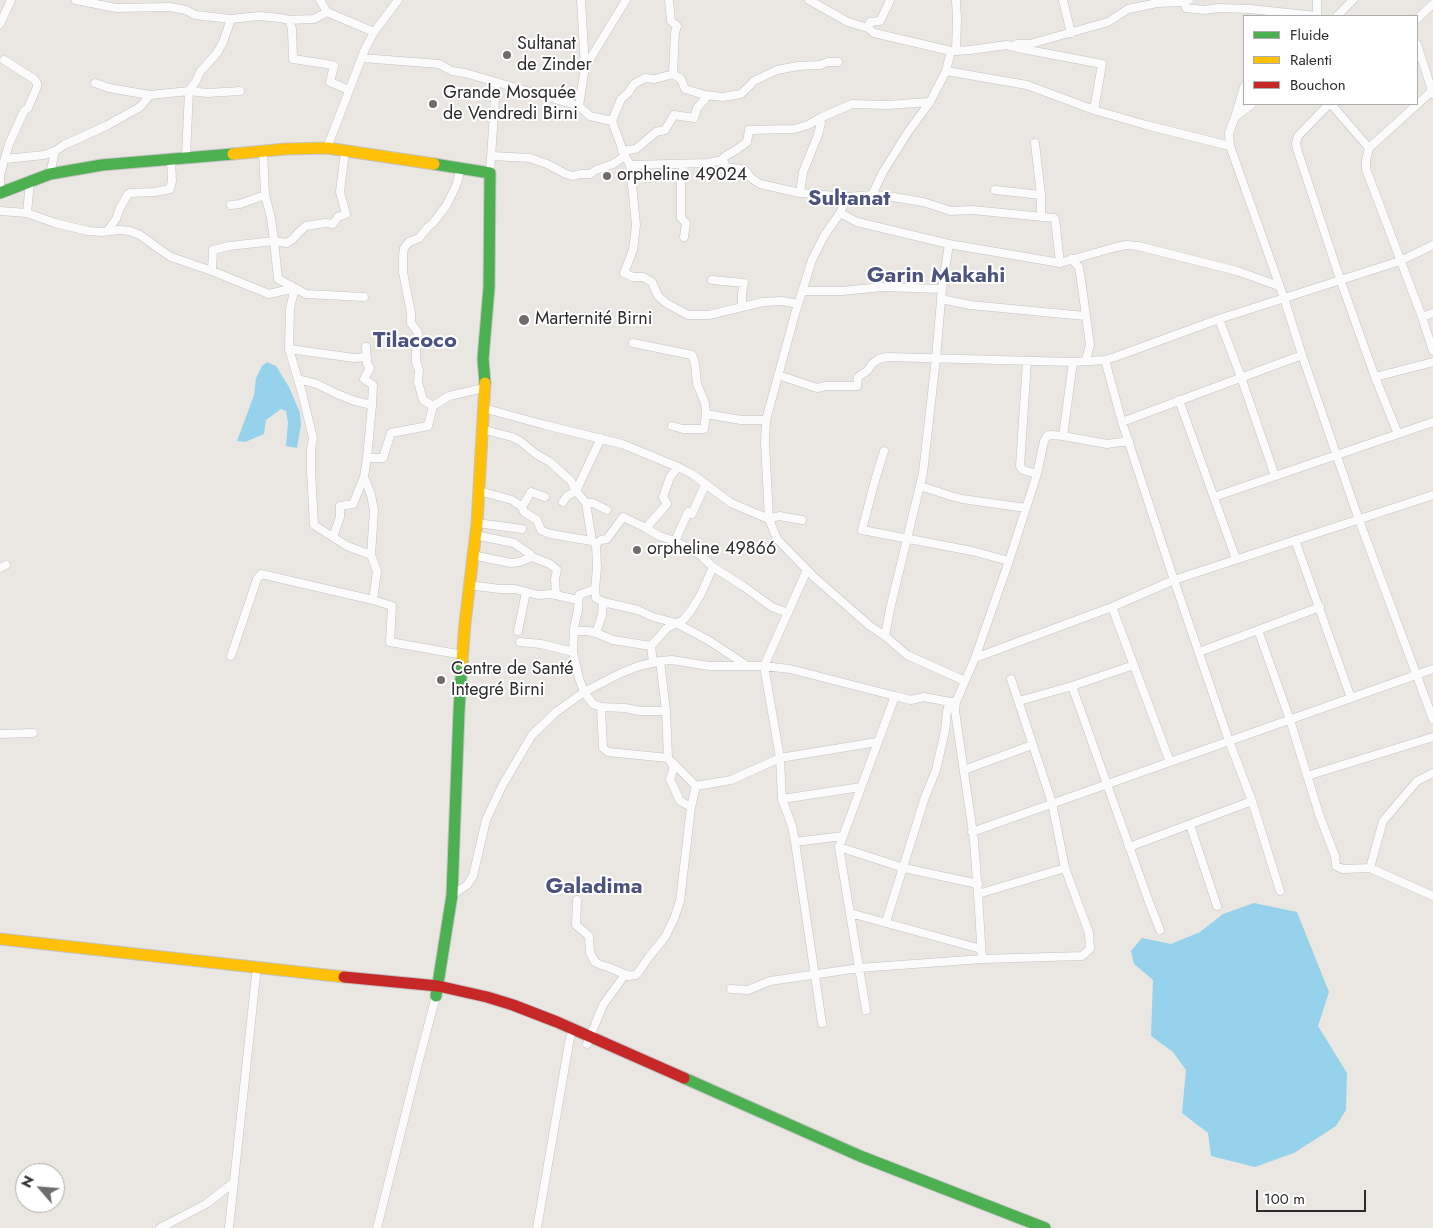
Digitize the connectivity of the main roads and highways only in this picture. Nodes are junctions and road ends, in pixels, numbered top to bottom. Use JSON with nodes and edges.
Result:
{"nodes":[{"id":1,"x":0,"y":193,"type":"edge"},
{"id":2,"x":0,"y":939,"type":"edge"},
{"id":3,"x":0,"y":946,"type":"edge"},
{"id":4,"x":126,"y":956,"type":"junction"},
{"id":5,"x":437,"y":991,"type":"junction"},
{"id":6,"x":555,"y":1026,"type":"junction"},
{"id":7,"x":588,"y":1040,"type":"junction"},
{"id":8,"x":1023,"y":1228,"type":"edge"},
{"id":9,"x":1045,"y":1228,"type":"edge"}],
"edges":[{"from":1,"to":5,"type":"main road"},
{"from":2,"to":4,"type":"main road"},
{"from":3,"to":4,"type":"main road"},
{"from":4,"to":5,"type":"main road"},
{"from":4,"to":5,"type":"main road"},
{"from":5,"to":6,"type":"main road"},
{"from":6,"to":7,"type":"main road"},
{"from":6,"to":7,"type":"main road"},
{"from":7,"to":8,"type":"main road"},
{"from":7,"to":9,"type":"main road"}]}
